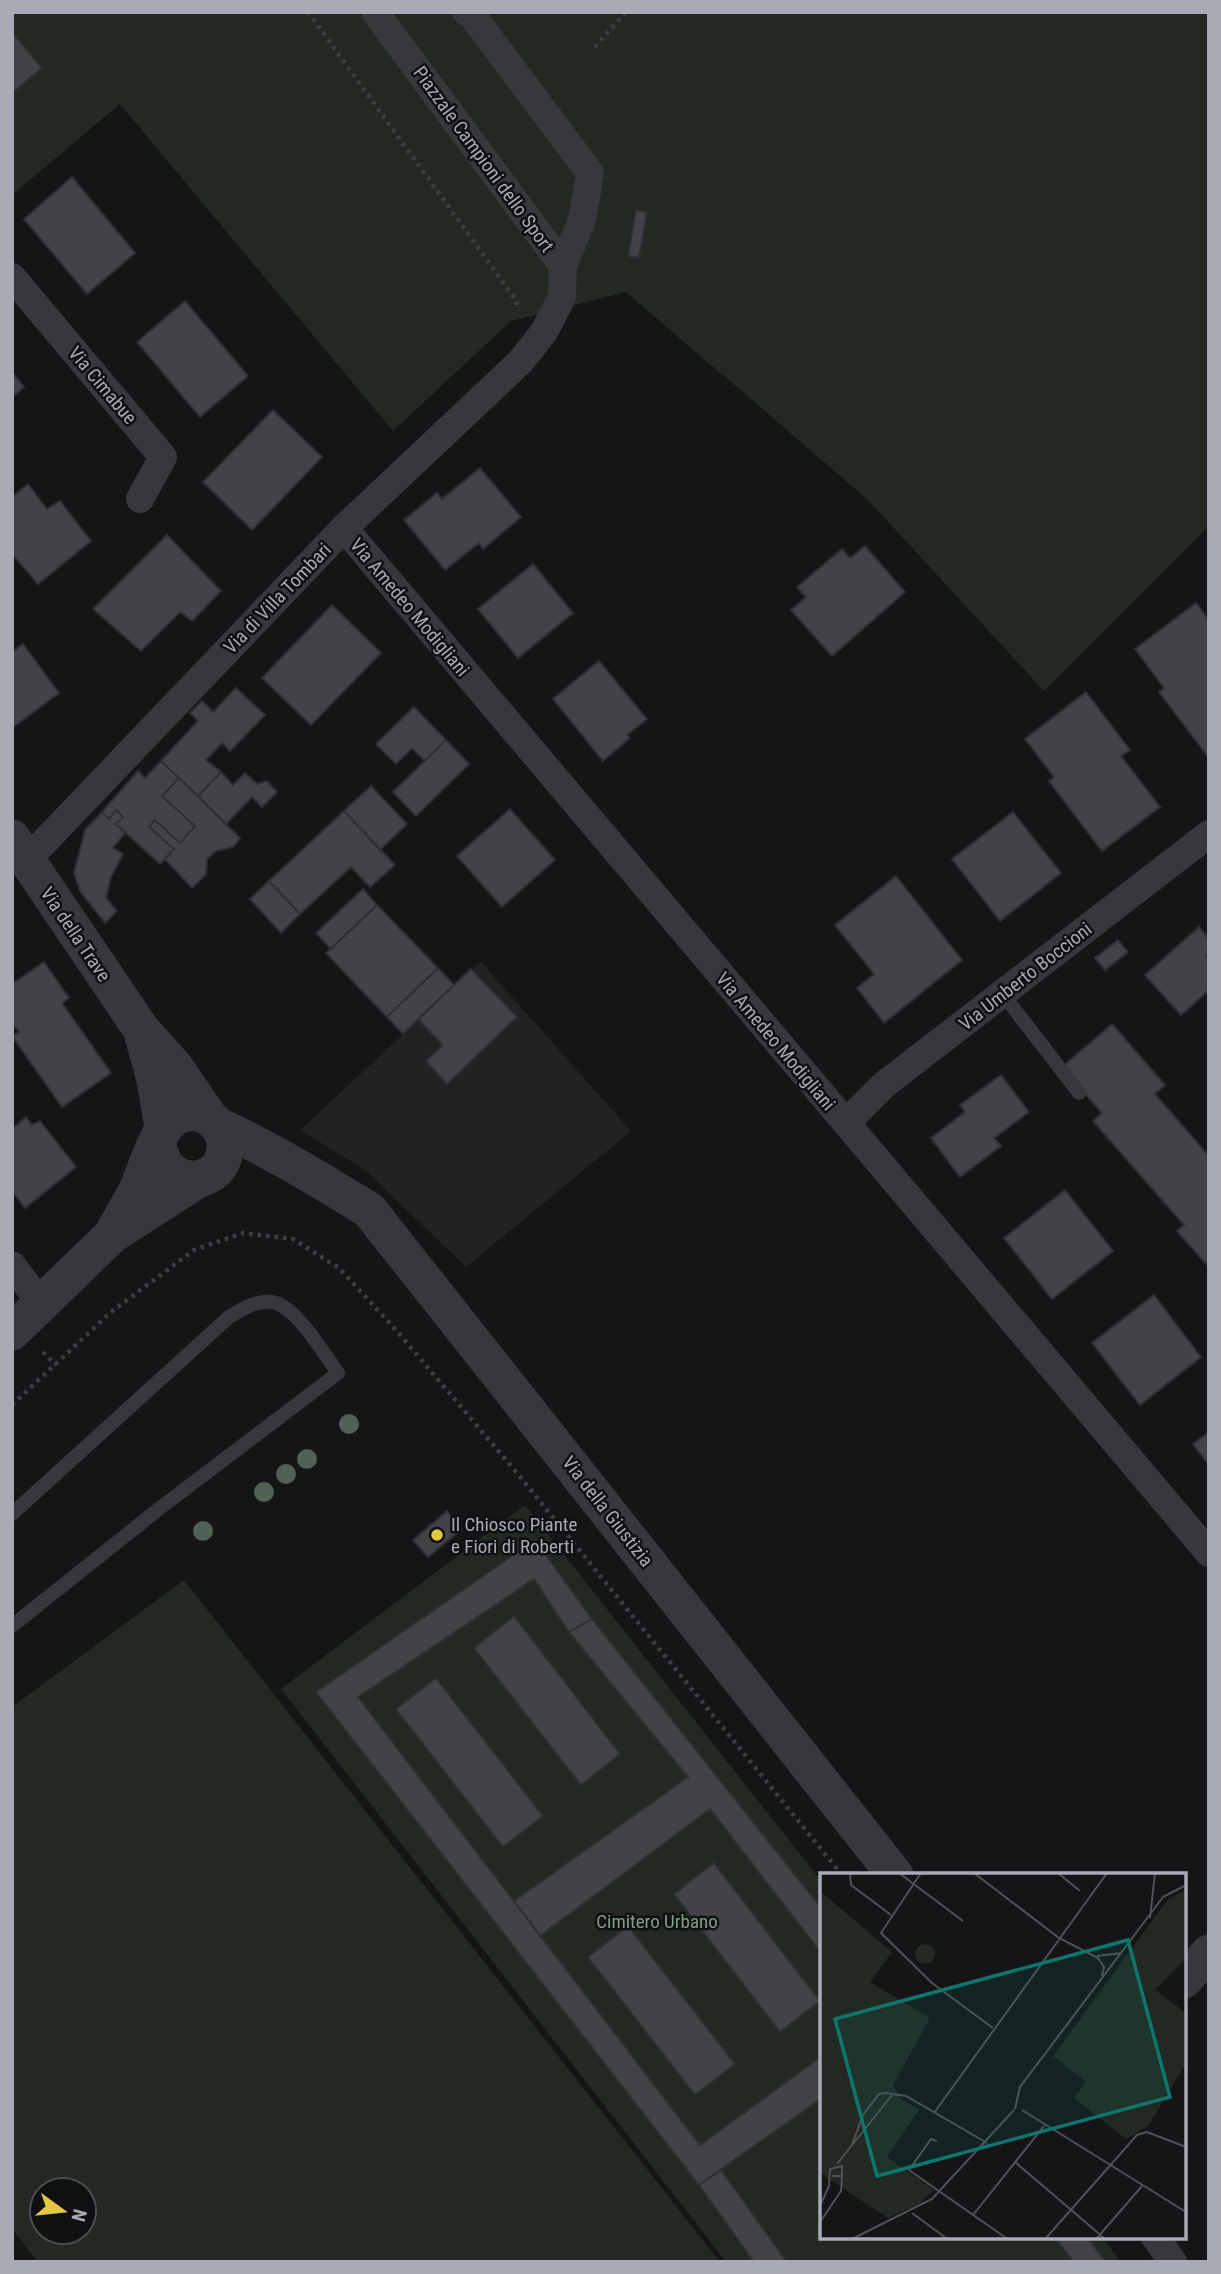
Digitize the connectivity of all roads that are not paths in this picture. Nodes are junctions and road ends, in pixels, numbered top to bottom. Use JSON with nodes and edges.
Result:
{"nodes":[{"id":1,"x":376,"y":12,"type":"edge"},
{"id":2,"x":466,"y":12,"type":"edge"},
{"id":3,"x":563,"y":267,"type":"junction"},
{"id":4,"x":12,"y":277,"type":"edge"},
{"id":5,"x":140,"y":499,"type":"dead end"},
{"id":6,"x":344,"y":528,"type":"junction"},
{"id":7,"x":1209,"y":834,"type":"edge"},
{"id":8,"x":20,"y":849,"type":"edge"},
{"id":9,"x":1002,"y":993,"type":"junction"},
{"id":10,"x":141,"y":1029,"type":"junction"},
{"id":11,"x":1079,"y":1093,"type":"dead end"},
{"id":12,"x":214,"y":1121,"type":"junction"},
{"id":13,"x":846,"y":1123,"type":"junction"},
{"id":14,"x":160,"y":1134,"type":"junction"},
{"id":15,"x":300,"y":1170,"type":"junction"},
{"id":16,"x":205,"y":1176,"type":"junction"},
{"id":17,"x":112,"y":1235,"type":"junction"},
{"id":18,"x":12,"y":1265,"type":"edge"},
{"id":19,"x":41,"y":1304,"type":"junction"},
{"id":20,"x":12,"y":1332,"type":"edge"},
{"id":21,"x":12,"y":1514,"type":"edge"},
{"id":22,"x":1209,"y":1553,"type":"edge"},
{"id":23,"x":12,"y":1626,"type":"edge"},
{"id":24,"x":893,"y":1873,"type":"edge"},
{"id":25,"x":1209,"y":1953,"type":"edge"},
{"id":26,"x":1186,"y":1978,"type":"edge"},
{"id":27,"x":1156,"y":2239,"type":"edge"},
{"id":28,"x":1173,"y":2262,"type":"edge"}],
"edges":[{"from":1,"to":3,"type":"street","name":"Piazzale Campioni dello Sport"},
{"from":2,"to":3,"type":"street","name":"Piazzale Campioni dello Sport"},
{"from":3,"to":6,"type":"street","name":"Via di Villa Tombari"},
{"from":4,"to":5,"type":"street","name":"Via Cimabue"},
{"from":6,"to":8,"type":"street","name":"Via di Villa Tombari"},
{"from":6,"to":13,"type":"street","name":"Via Amedeo Modigliani"},
{"from":7,"to":9,"type":"street","name":"Via Umberto Boccioni"},
{"from":8,"to":10,"type":"street","name":"Via della Trave"},
{"from":9,"to":11,"type":"lane"},
{"from":9,"to":13,"type":"street","name":"Via Umberto Boccioni"},
{"from":10,"to":12,"type":"street","name":"Via della Trave"},
{"from":10,"to":14,"type":"street","name":"Via della Trave"},
{"from":12,"to":14,"type":"street","name":"Via della Giustizia"},
{"from":12,"to":15,"type":"street","name":"Via della Giustizia"},
{"from":12,"to":16,"type":"street"},
{"from":13,"to":22,"type":"street","name":"Via Amedeo Modigliani"},
{"from":14,"to":16,"type":"street","name":"Via della Giustizia"},
{"from":14,"to":17,"type":"street","name":"Via della Giustizia"},
{"from":15,"to":16,"type":"street","name":"Via della Giustizia"},
{"from":15,"to":24,"type":"street","name":"Via della Giustizia"},
{"from":16,"to":17,"type":"street","name":"Via della Giustizia"},
{"from":17,"to":19,"type":"street","name":"Via della Giustizia"},
{"from":18,"to":19,"type":"street"},
{"from":19,"to":20,"type":"street","name":"Via della Giustizia"},
{"from":21,"to":23,"type":"lane"},
{"from":25,"to":26,"type":"street"},
{"from":27,"to":28,"type":"street"}]}
